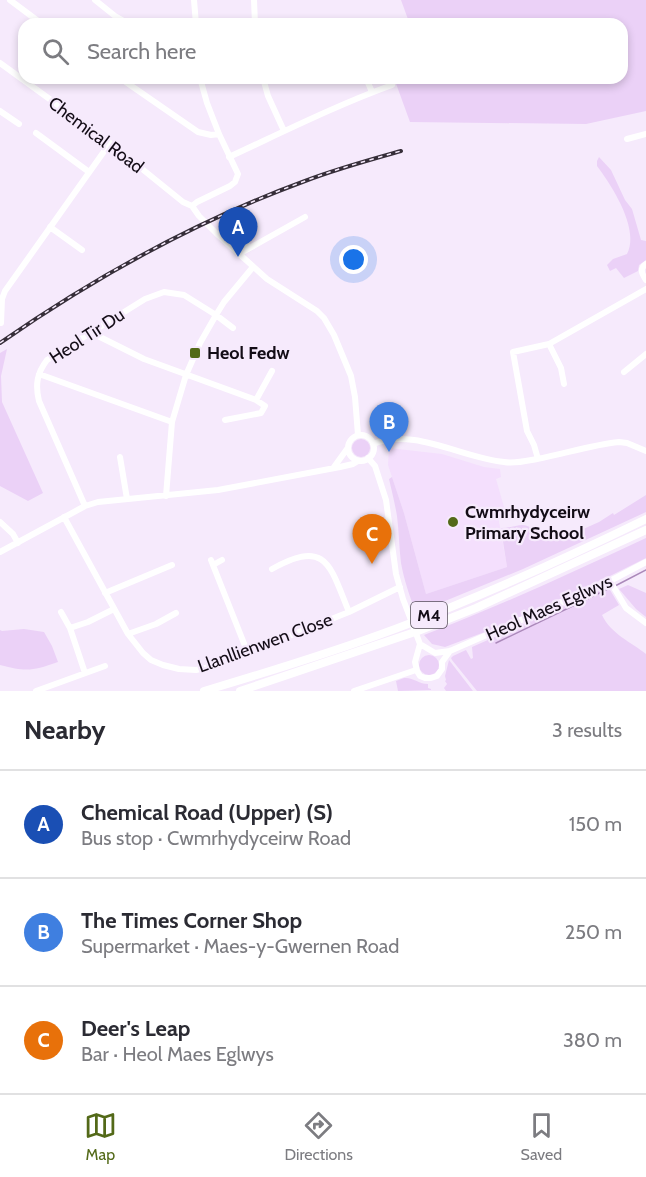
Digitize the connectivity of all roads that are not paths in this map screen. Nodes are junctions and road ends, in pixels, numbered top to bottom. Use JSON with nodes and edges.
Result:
{"nodes":[{"id":1,"x":10,"y":0,"type":"edge"},
{"id":2,"x":95,"y":0,"type":"edge"},
{"id":3,"x":194,"y":0,"type":"edge"},
{"id":4,"x":254,"y":0,"type":"edge"},
{"id":5,"x":34,"y":18,"type":"edge"},
{"id":6,"x":118,"y":18,"type":"edge"},
{"id":7,"x":196,"y":18,"type":"edge"},
{"id":8,"x":255,"y":18,"type":"edge"},
{"id":9,"x":0,"y":63,"type":"edge"},
{"id":10,"x":18,"y":76,"type":"edge"},
{"id":11,"x":29,"y":84,"type":"edge"},
{"id":12,"x":129,"y":84,"type":"edge"},
{"id":13,"x":202,"y":84,"type":"edge"},
{"id":14,"x":264,"y":84,"type":"edge"},
{"id":15,"x":369,"y":84,"type":"edge"},
{"id":16,"x":392,"y":85,"type":"dead end"},
{"id":17,"x":372,"y":92,"type":"junction"},
{"id":18,"x":0,"y":111,"type":"edge"},
{"id":19,"x":19,"y":124,"type":"dead end"},
{"id":20,"x":284,"y":131,"type":"junction"},
{"id":21,"x":36,"y":133,"type":"dead end"},
{"id":22,"x":219,"y":134,"type":"junction"},
{"id":23,"x":646,"y":134,"type":"edge"},
{"id":24,"x":627,"y":139,"type":"dead end"},
{"id":25,"x":110,"y":143,"type":"junction"},
{"id":26,"x":230,"y":158,"type":"junction"},
{"id":27,"x":89,"y":172,"type":"junction"},
{"id":28,"x":192,"y":206,"type":"junction"},
{"id":29,"x":244,"y":216,"type":"dead end"},
{"id":30,"x":305,"y":217,"type":"dead end"},
{"id":31,"x":50,"y":227,"type":"junction"},
{"id":32,"x":247,"y":248,"type":"junction"},
{"id":33,"x":82,"y":250,"type":"dead end"},
{"id":34,"x":239,"y":254,"type":"junction"},
{"id":35,"x":646,"y":264,"type":"edge"},
{"id":36,"x":254,"y":267,"type":"junction"},
{"id":37,"x":646,"y":280,"type":"edge"},
{"id":38,"x":646,"y":289,"type":"edge"},
{"id":39,"x":216,"y":315,"type":"junction"},
{"id":40,"x":1,"y":323,"type":"edge"},
{"id":41,"x":233,"y":328,"type":"dead end"},
{"id":42,"x":94,"y":330,"type":"junction"},
{"id":43,"x":549,"y":344,"type":"junction"},
{"id":44,"x":646,"y":354,"type":"edge"},
{"id":45,"x":272,"y":371,"type":"dead end"},
{"id":46,"x":624,"y":372,"type":"dead end"},
{"id":47,"x":39,"y":374,"type":"junction"},
{"id":48,"x":186,"y":375,"type":"junction"},
{"id":49,"x":564,"y":384,"type":"dead end"},
{"id":50,"x":256,"y":400,"type":"junction"},
{"id":51,"x":225,"y":420,"type":"dead end"},
{"id":52,"x":172,"y":422,"type":"junction"},
{"id":53,"x":357,"y":435,"type":"junction"},
{"id":54,"x":373,"y":444,"type":"junction"},
{"id":55,"x":347,"y":449,"type":"junction"},
{"id":56,"x":646,"y":451,"type":"edge"},
{"id":57,"x":120,"y":458,"type":"dead end"},
{"id":58,"x":368,"y":458,"type":"junction"},
{"id":59,"x":538,"y":459,"type":"junction"},
{"id":60,"x":358,"y":460,"type":"junction"},
{"id":61,"x":334,"y":467,"type":"junction"},
{"id":62,"x":166,"y":496,"type":"junction"},
{"id":63,"x":127,"y":499,"type":"junction"},
{"id":64,"x":86,"y":506,"type":"junction"},
{"id":65,"x":64,"y":517,"type":"junction"},
{"id":66,"x":646,"y":519,"type":"edge"},
{"id":67,"x":0,"y":522,"type":"edge"},
{"id":68,"x":646,"y":530,"type":"edge"},
{"id":69,"x":18,"y":543,"type":"junction"},
{"id":70,"x":0,"y":552,"type":"edge"},
{"id":71,"x":222,"y":560,"type":"dead end"},
{"id":72,"x":646,"y":562,"type":"edge"},
{"id":73,"x":172,"y":566,"type":"dead end"},
{"id":74,"x":272,"y":569,"type":"dead end"},
{"id":75,"x":610,"y":581,"type":"junction"},
{"id":76,"x":400,"y":587,"type":"junction"},
{"id":77,"x":105,"y":593,"type":"junction"},
{"id":78,"x":114,"y":609,"type":"junction"},
{"id":79,"x":62,"y":612,"type":"dead end"},
{"id":80,"x":349,"y":612,"type":"junction"},
{"id":81,"x":176,"y":613,"type":"dead end"},
{"id":82,"x":646,"y":623,"type":"edge"},
{"id":83,"x":70,"y":628,"type":"junction"},
{"id":84,"x":128,"y":634,"type":"junction"},
{"id":85,"x":420,"y":644,"type":"junction"},
{"id":86,"x":247,"y":651,"type":"junction"},
{"id":87,"x":450,"y":651,"type":"junction"},
{"id":88,"x":433,"y":652,"type":"junction"},
{"id":89,"x":418,"y":657,"type":"junction"},
{"id":90,"x":442,"y":662,"type":"junction"},
{"id":91,"x":105,"y":666,"type":"dead end"},
{"id":92,"x":416,"y":670,"type":"junction"},
{"id":93,"x":85,"y":673,"type":"junction"},
{"id":94,"x":36,"y":691,"type":"edge"},
{"id":95,"x":204,"y":691,"type":"edge"},
{"id":96,"x":240,"y":691,"type":"edge"},
{"id":97,"x":354,"y":691,"type":"edge"}],
"edges":[{"from":1,"to":5,"type":"street"},
{"from":2,"to":6,"type":"street"},
{"from":3,"to":7,"type":"street"},
{"from":4,"to":8,"type":"street"},
{"from":9,"to":10,"type":"street","name":"Chemical Road"},
{"from":11,"to":25,"type":"street","name":"Chemical Road"},
{"from":12,"to":22,"type":"street"},
{"from":13,"to":22,"type":"street"},
{"from":14,"to":20,"type":"street"},
{"from":15,"to":17,"type":"street"},
{"from":16,"to":17,"type":"street"},
{"from":17,"to":20,"type":"street"},
{"from":18,"to":19,"type":"street"},
{"from":20,"to":26,"type":"street"},
{"from":21,"to":27,"type":"street"},
{"from":22,"to":26,"type":"street"},
{"from":23,"to":24,"type":"street"},
{"from":25,"to":27,"type":"street"},
{"from":25,"to":28,"type":"street","name":"Chemical Road"},
{"from":26,"to":28,"type":"street"},
{"from":27,"to":31,"type":"street"},
{"from":28,"to":34,"type":"street"},
{"from":29,"to":32,"type":"street"},
{"from":30,"to":32,"type":"street"},
{"from":31,"to":33,"type":"street"},
{"from":31,"to":40,"type":"street"},
{"from":32,"to":34,"type":"street"},
{"from":34,"to":36,"type":"street"},
{"from":35,"to":37,"type":"street"},
{"from":36,"to":39,"type":"street"},
{"from":36,"to":53,"type":"street"},
{"from":38,"to":43,"type":"street"},
{"from":39,"to":41,"type":"street","name":"Heol Tir Du"},
{"from":39,"to":42,"type":"street","name":"Heol Tir Du"},
{"from":39,"to":48,"type":"street"},
{"from":42,"to":47,"type":"street","name":"Heol Tir Du"},
{"from":42,"to":48,"type":"street"},
{"from":43,"to":49,"type":"street"},
{"from":43,"to":59,"type":"street"},
{"from":44,"to":46,"type":"street"},
{"from":45,"to":50,"type":"street"},
{"from":47,"to":52,"type":"street"},
{"from":47,"to":64,"type":"street","name":"Heol Tir Du"},
{"from":48,"to":50,"type":"street"},
{"from":48,"to":52,"type":"street"},
{"from":50,"to":51,"type":"street"},
{"from":52,"to":62,"type":"street"},
{"from":53,"to":54,"type":"street"},
{"from":53,"to":55,"type":"street"},
{"from":54,"to":58,"type":"street"},
{"from":54,"to":59,"type":"street"},
{"from":55,"to":60,"type":"street"},
{"from":55,"to":61,"type":"street"},
{"from":56,"to":59,"type":"street"},
{"from":57,"to":63,"type":"street"},
{"from":58,"to":60,"type":"street"},
{"from":58,"to":76,"type":"street"},
{"from":60,"to":61,"type":"street"},
{"from":61,"to":62,"type":"street"},
{"from":62,"to":63,"type":"street"},
{"from":63,"to":64,"type":"street"},
{"from":64,"to":65,"type":"street"},
{"from":65,"to":69,"type":"street"},
{"from":65,"to":77,"type":"street","name":"Llanllienwen Close"},
{"from":66,"to":95,"type":"highway","number":"M4"},
{"from":67,"to":69,"type":"street"},
{"from":68,"to":96,"type":"highway","number":"M4"},
{"from":69,"to":70,"type":"street"},
{"from":71,"to":86,"type":"street"},
{"from":72,"to":75,"type":"street","name":"Heol Maes Eglwys"},
{"from":73,"to":77,"type":"street"},
{"from":74,"to":80,"type":"street"},
{"from":75,"to":82,"type":"street"},
{"from":75,"to":87,"type":"street","name":"Heol Maes Eglwys"},
{"from":76,"to":80,"type":"street","name":"Llanllienwen Close"},
{"from":76,"to":85,"type":"street"},
{"from":77,"to":78,"type":"street","name":"Llanllienwen Close"},
{"from":78,"to":83,"type":"street"},
{"from":78,"to":84,"type":"street","name":"Llanllienwen Close"},
{"from":79,"to":83,"type":"street"},
{"from":80,"to":86,"type":"street","name":"Llanllienwen Close"},
{"from":81,"to":84,"type":"street"},
{"from":83,"to":93,"type":"street"},
{"from":84,"to":86,"type":"street","name":"Llanllienwen Close"},
{"from":85,"to":88,"type":"street"},
{"from":85,"to":89,"type":"street"},
{"from":87,"to":88,"type":"street","name":"Heol Maes Eglwys"},
{"from":87,"to":90,"type":"street"},
{"from":88,"to":89,"type":"street","name":"Heol Maes Eglwys"},
{"from":88,"to":90,"type":"street"},
{"from":89,"to":92,"type":"street"},
{"from":90,"to":92,"type":"street"},
{"from":91,"to":93,"type":"street"},
{"from":92,"to":97,"type":"street"},
{"from":93,"to":94,"type":"street"}]}
